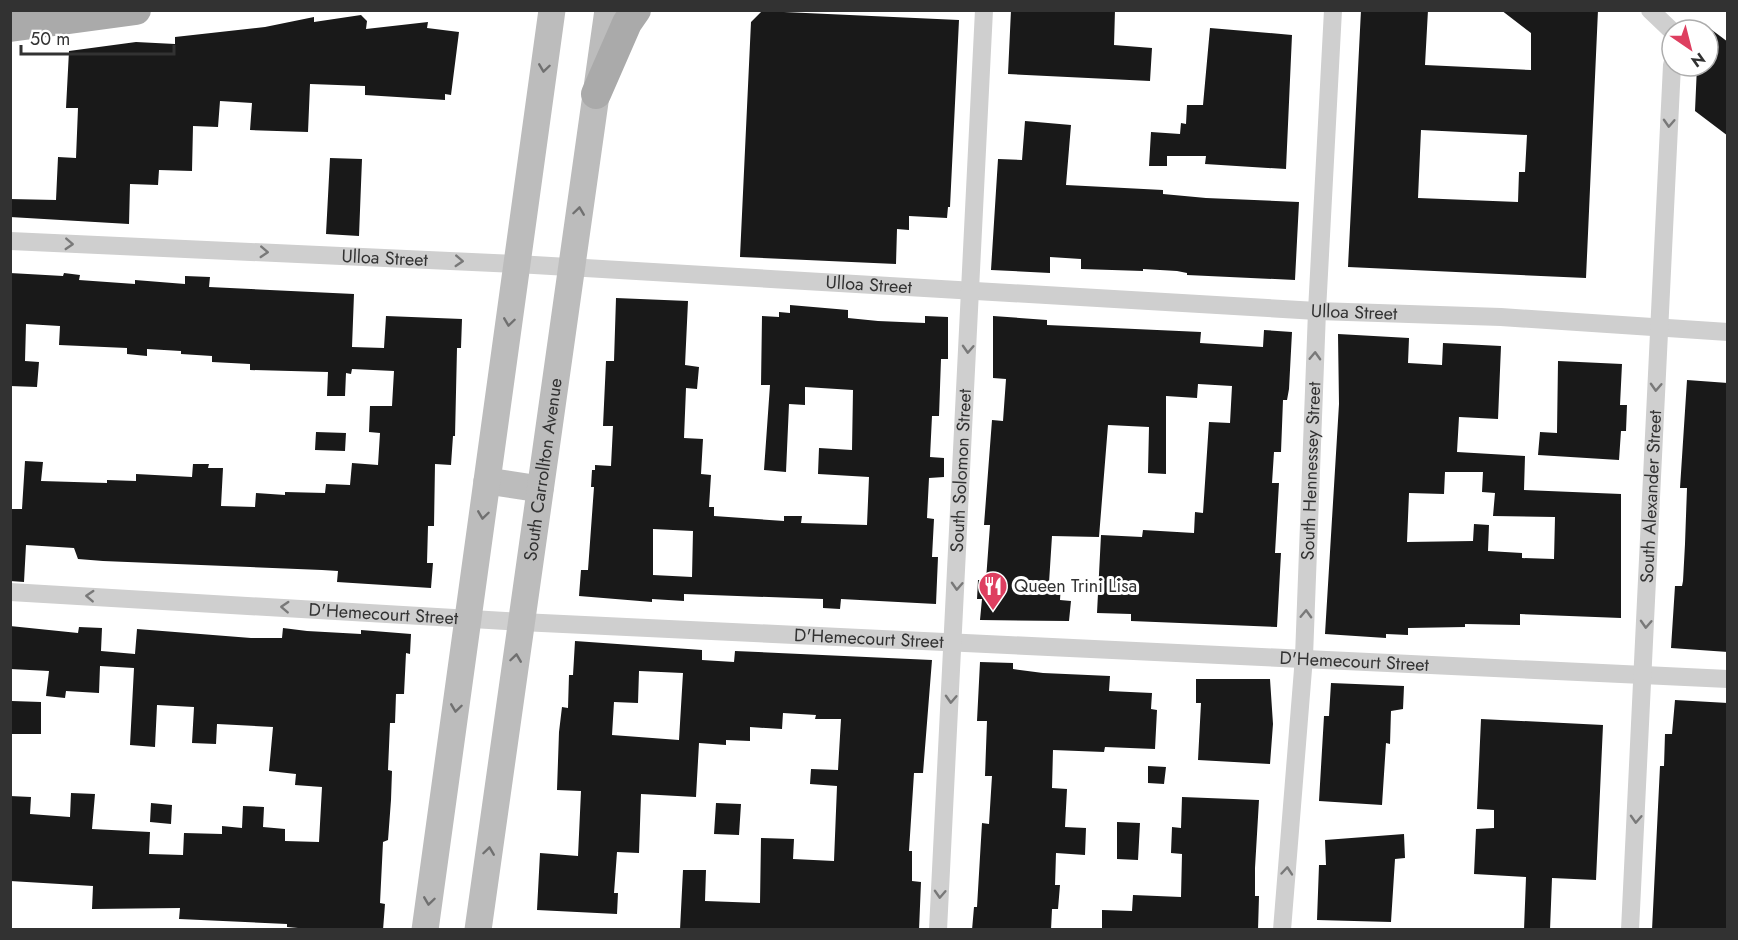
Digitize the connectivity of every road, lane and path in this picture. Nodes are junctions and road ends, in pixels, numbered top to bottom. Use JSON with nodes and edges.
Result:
{"nodes":[{"id":1,"x":136,"y":10,"type":"edge"},
{"id":2,"x":552,"y":10,"type":"edge"},
{"id":3,"x":608,"y":10,"type":"edge"},
{"id":4,"x":636,"y":10,"type":"edge"},
{"id":5,"x":984,"y":10,"type":"edge"},
{"id":6,"x":1333,"y":10,"type":"edge"},
{"id":7,"x":10,"y":27,"type":"edge"},
{"id":8,"x":1671,"y":78,"type":"edge"},
{"id":9,"x":596,"y":94,"type":"junction"},
{"id":10,"x":10,"y":241,"type":"edge"},
{"id":11,"x":517,"y":264,"type":"junction"},
{"id":12,"x":571,"y":269,"type":"junction"},
{"id":13,"x":971,"y":291,"type":"junction"},
{"id":14,"x":1317,"y":311,"type":"junction"},
{"id":15,"x":1659,"y":329,"type":"junction"},
{"id":16,"x":1728,"y":332,"type":"edge"},
{"id":17,"x":487,"y":481,"type":"junction"},
{"id":18,"x":540,"y":489,"type":"junction"},
{"id":19,"x":10,"y":592,"type":"edge"},
{"id":20,"x":469,"y":618,"type":"junction"},
{"id":21,"x":521,"y":622,"type":"junction"},
{"id":22,"x":954,"y":641,"type":"junction"},
{"id":23,"x":1304,"y":657,"type":"junction"},
{"id":24,"x":1644,"y":675,"type":"junction"},
{"id":25,"x":1728,"y":679,"type":"edge"},
{"id":26,"x":425,"y":930,"type":"edge"},
{"id":27,"x":478,"y":930,"type":"edge"},
{"id":28,"x":938,"y":930,"type":"edge"},
{"id":29,"x":1282,"y":930,"type":"edge"},
{"id":30,"x":1630,"y":930,"type":"edge"}],
"edges":[{"from":1,"to":7,"type":"main road"},
{"from":2,"to":11,"type":"main road","one_way":true},
{"from":3,"to":9,"type":"main road","name":"South Carrollton Avenue"},
{"from":4,"to":9,"type":"main road"},
{"from":5,"to":13,"type":"street","name":"South Solomon Street"},
{"from":6,"to":14,"type":"street","name":"South Hennessey Street"},
{"from":8,"to":15,"type":"street","name":"South Alexander Street","one_way":true},
{"from":12,"to":9,"type":"main road","name":"South Carrollton Avenue","one_way":true},
{"from":10,"to":11,"type":"street","name":"Ulloa Street","one_way":true},
{"from":11,"to":12,"type":"street","name":"Ulloa Street"},
{"from":11,"to":17,"type":"main road","one_way":true},
{"from":12,"to":13,"type":"street","name":"Ulloa Street"},
{"from":12,"to":18,"type":"main road","name":"South Carrollton Avenue"},
{"from":13,"to":14,"type":"street","name":"Ulloa Street"},
{"from":13,"to":22,"type":"street","name":"South Solomon Street","one_way":true},
{"from":14,"to":15,"type":"street","name":"Ulloa Street"},
{"from":23,"to":14,"type":"street","name":"South Hennessey Street","one_way":true},
{"from":15,"to":16,"type":"street","name":"Ulloa Street"},
{"from":15,"to":24,"type":"street","name":"South Alexander Street","one_way":true},
{"from":17,"to":18,"type":"main road"},
{"from":17,"to":20,"type":"main road","one_way":true},
{"from":18,"to":21,"type":"main road","name":"South Carrollton Avenue"},
{"from":20,"to":19,"type":"street","name":"D'Hemecourt Street","one_way":true},
{"from":20,"to":21,"type":"street","name":"D'Hemecourt Street"},
{"from":20,"to":26,"type":"main road","one_way":true},
{"from":21,"to":22,"type":"street","name":"D'Hemecourt Street"},
{"from":27,"to":21,"type":"main road","name":"South Carrollton Avenue","one_way":true},
{"from":22,"to":23,"type":"street","name":"D'Hemecourt Street"},
{"from":22,"to":28,"type":"street","name":"South Solomon Street","one_way":true},
{"from":23,"to":24,"type":"street","name":"D'Hemecourt Street"},
{"from":29,"to":23,"type":"street","name":"South Hennessey Street","one_way":true},
{"from":24,"to":25,"type":"street","name":"D'Hemecourt Street"},
{"from":24,"to":30,"type":"street","name":"South Alexander Street","one_way":true}]}
